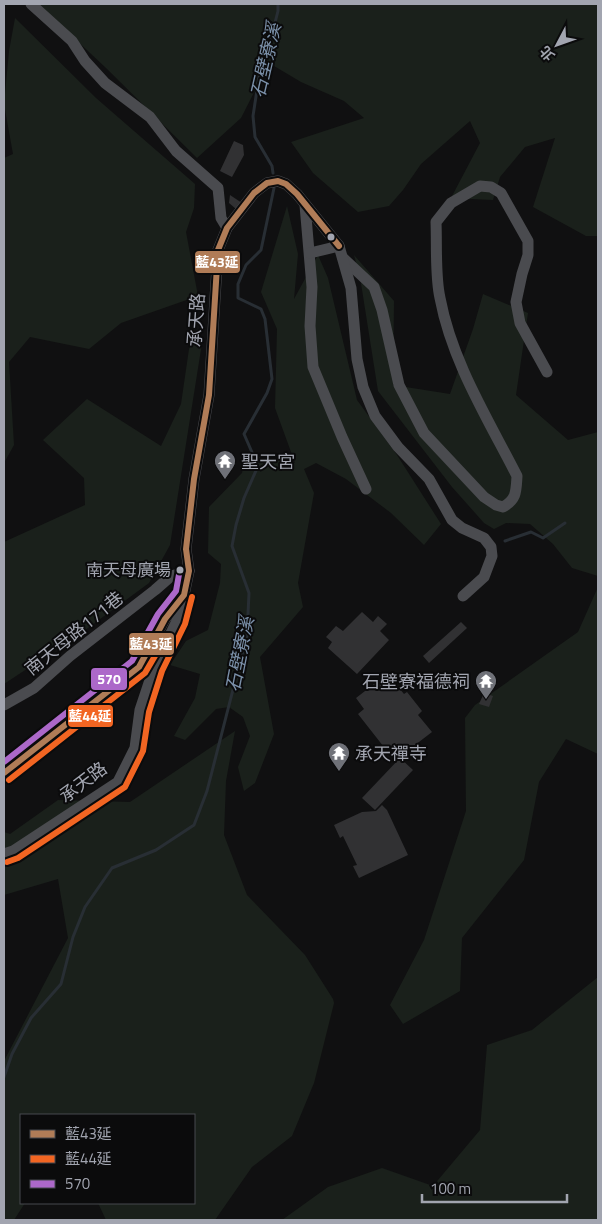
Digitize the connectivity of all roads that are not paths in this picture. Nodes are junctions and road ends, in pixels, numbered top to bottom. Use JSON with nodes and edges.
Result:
{"nodes":[{"id":1,"x":31,"y":4,"type":"edge"},
{"id":2,"x":305,"y":204,"type":"junction"},
{"id":3,"x":227,"y":228,"type":"junction"},
{"id":4,"x":339,"y":246,"type":"junction"},
{"id":5,"x":310,"y":253,"type":"junction"},
{"id":6,"x":343,"y":258,"type":"junction"},
{"id":7,"x":547,"y":372,"type":"dead end"},
{"id":8,"x":366,"y":489,"type":"dead end"},
{"id":9,"x":189,"y":571,"type":"junction"},
{"id":10,"x":184,"y":595,"type":"junction"},
{"id":11,"x":463,"y":596,"type":"dead end"},
{"id":12,"x":4,"y":705,"type":"edge"},
{"id":13,"x":4,"y":774,"type":"edge"},
{"id":14,"x":4,"y":854,"type":"edge"}],
"edges":[{"from":1,"to":3,"type":"street"},
{"from":2,"to":3,"type":"street","name":"承天路"},
{"from":2,"to":4,"type":"street"},
{"from":2,"to":5,"type":"street"},
{"from":3,"to":9,"type":"street","name":"承天路"},
{"from":4,"to":5,"type":"street"},
{"from":4,"to":6,"type":"street"},
{"from":5,"to":8,"type":"street"},
{"from":6,"to":7,"type":"street"},
{"from":6,"to":11,"type":"street"},
{"from":9,"to":10,"type":"street","name":"承天路"},
{"from":9,"to":12,"type":"street","name":"南天母路171巷"},
{"from":10,"to":13,"type":"street"},
{"from":10,"to":14,"type":"street","name":"承天路"}]}
